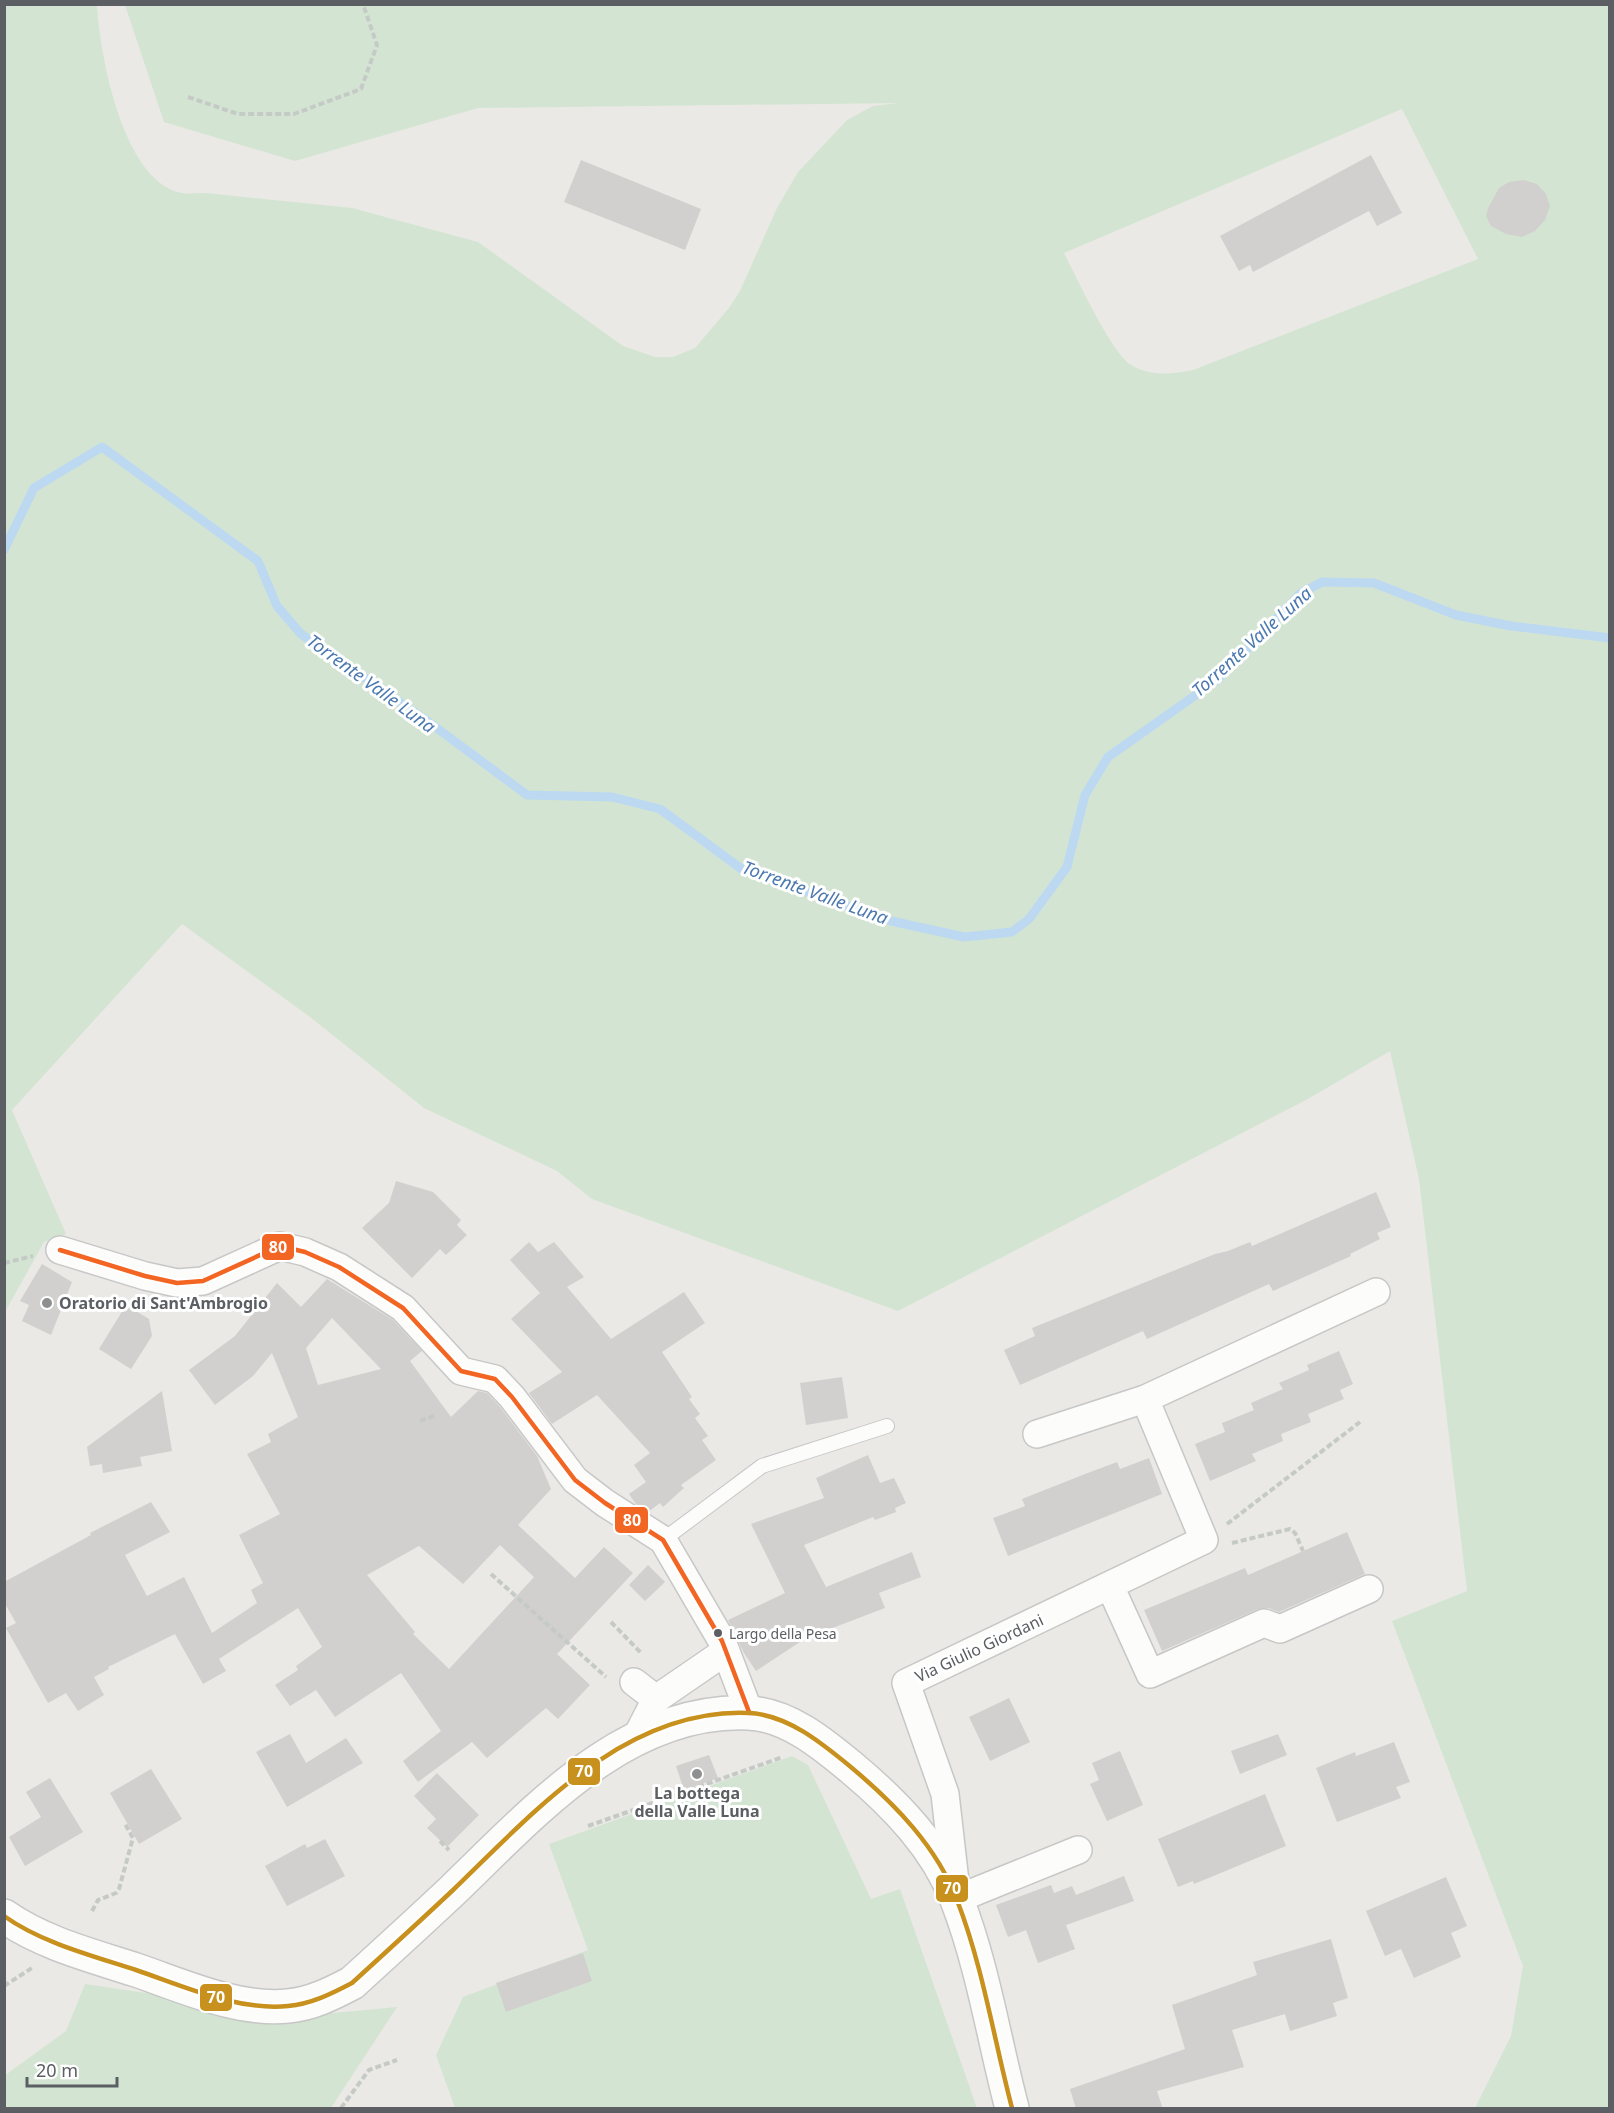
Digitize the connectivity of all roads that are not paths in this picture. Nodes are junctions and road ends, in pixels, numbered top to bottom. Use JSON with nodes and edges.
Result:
{"nodes":[{"id":1,"x":60,"y":1250,"type":"dead end"},
{"id":2,"x":1376,"y":1292,"type":"dead end"},
{"id":3,"x":1145,"y":1399,"type":"junction"},
{"id":4,"x":888,"y":1426,"type":"dead end"},
{"id":5,"x":1037,"y":1434,"type":"dead end"},
{"id":6,"x":663,"y":1540,"type":"junction"},
{"id":7,"x":1110,"y":1586,"type":"junction"},
{"id":8,"x":1369,"y":1589,"type":"dead end"},
{"id":9,"x":726,"y":1652,"type":"junction"},
{"id":10,"x":623,"y":1682,"type":"road end"},
{"id":11,"x":656,"y":1699,"type":"junction"},
{"id":12,"x":749,"y":1713,"type":"junction"},
{"id":13,"x":636,"y":1738,"type":"junction"},
{"id":14,"x":945,"y":1794,"type":"junction"},
{"id":15,"x":922,"y":1839,"type":"junction"},
{"id":16,"x":1078,"y":1850,"type":"dead end"},
{"id":17,"x":957,"y":1899,"type":"junction"},
{"id":18,"x":4,"y":1917,"type":"edge"},
{"id":19,"x":1012,"y":2109,"type":"edge"}],
"edges":[{"from":1,"to":6,"type":"street"},
{"from":2,"to":3,"type":"street"},
{"from":3,"to":5,"type":"street"},
{"from":3,"to":7,"type":"street"},
{"from":4,"to":6,"type":"lane"},
{"from":6,"to":9,"type":"street"},
{"from":7,"to":8,"type":"street"},
{"from":7,"to":14,"type":"street","name":"Via Giulio Giordani"},
{"from":9,"to":11,"type":"street"},
{"from":9,"to":12,"type":"street"},
{"from":10,"to":11,"type":"street"},
{"from":11,"to":13,"type":"street"},
{"from":12,"to":13,"type":"street"},
{"from":12,"to":15,"type":"street","name":"Via Giulio Giordani"},
{"from":13,"to":18,"type":"street"},
{"from":14,"to":15,"type":"street"},
{"from":14,"to":17,"type":"street","name":"Via Giulio Giordani"},
{"from":15,"to":17,"type":"street","name":"Via Giulio Giordani"},
{"from":16,"to":17,"type":"street"},
{"from":17,"to":19,"type":"street","name":"Via Giulio Giordani"}]}
